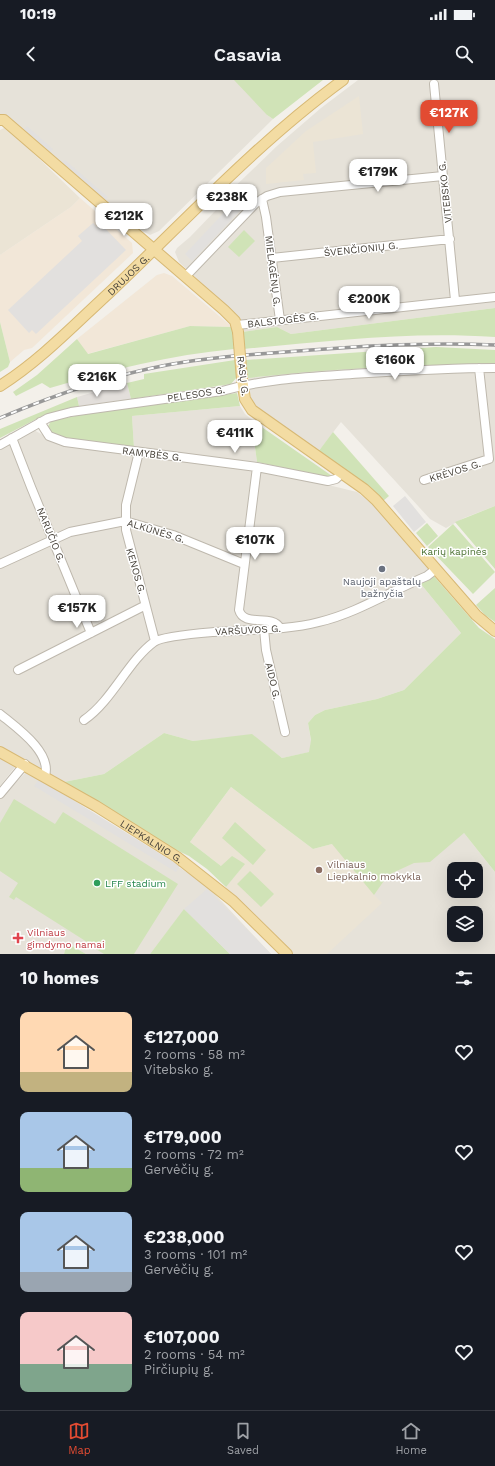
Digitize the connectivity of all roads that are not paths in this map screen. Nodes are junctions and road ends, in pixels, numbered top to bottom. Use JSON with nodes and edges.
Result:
{"nodes":[{"id":1,"x":343,"y":80,"type":"edge"},
{"id":2,"x":434,"y":84,"type":"dead end"},
{"id":3,"x":0,"y":120,"type":"edge"},
{"id":4,"x":443,"y":176,"type":"junction"},
{"id":5,"x":262,"y":199,"type":"junction"},
{"id":6,"x":450,"y":239,"type":"junction"},
{"id":7,"x":155,"y":249,"type":"junction"},
{"id":8,"x":272,"y":258,"type":"junction"},
{"id":9,"x":186,"y":276,"type":"junction"},
{"id":10,"x":495,"y":297,"type":"edge"},
{"id":11,"x":455,"y":300,"type":"junction"},
{"id":12,"x":280,"y":320,"type":"junction"},
{"id":13,"x":238,"y":329,"type":"junction"},
{"id":14,"x":479,"y":368,"type":"junction"},
{"id":15,"x":495,"y":368,"type":"edge"},
{"id":16,"x":242,"y":382,"type":"junction"},
{"id":17,"x":0,"y":386,"type":"edge"},
{"id":18,"x":40,"y":422,"type":"junction"},
{"id":19,"x":12,"y":438,"type":"junction"},
{"id":20,"x":0,"y":445,"type":"edge"},
{"id":21,"x":139,"y":452,"type":"junction"},
{"id":22,"x":257,"y":467,"type":"junction"},
{"id":23,"x":341,"y":474,"type":"junction"},
{"id":24,"x":424,"y":480,"type":"dead end"},
{"id":25,"x":125,"y":520,"type":"junction"},
{"id":26,"x":52,"y":539,"type":"junction"},
{"id":27,"x":0,"y":564,"type":"edge"},
{"id":28,"x":244,"y":564,"type":"junction"},
{"id":29,"x":436,"y":569,"type":"junction"},
{"id":30,"x":144,"y":606,"type":"junction"},
{"id":31,"x":280,"y":628,"type":"junction"},
{"id":32,"x":264,"y":630,"type":"junction"},
{"id":33,"x":495,"y":631,"type":"edge"},
{"id":34,"x":91,"y":633,"type":"junction"},
{"id":35,"x":155,"y":641,"type":"junction"},
{"id":36,"x":18,"y":670,"type":"dead end"},
{"id":37,"x":0,"y":714,"type":"edge"},
{"id":38,"x":84,"y":720,"type":"dead end"},
{"id":39,"x":284,"y":732,"type":"dead end"},
{"id":40,"x":0,"y":752,"type":"edge"},
{"id":41,"x":25,"y":764,"type":"junction"},
{"id":42,"x":45,"y":776,"type":"junction"},
{"id":43,"x":0,"y":794,"type":"edge"},
{"id":44,"x":288,"y":954,"type":"edge"}],
"edges":[{"from":1,"to":7,"type":"main road","name":"DRUJOS G."},
{"from":2,"to":4,"type":"street","name":"VITEBSKO G."},
{"from":3,"to":7,"type":"main road"},
{"from":4,"to":5,"type":"street"},
{"from":4,"to":6,"type":"street","name":"VITEBSKO G."},
{"from":5,"to":8,"type":"street","name":"MIELAGĖNŲ G."},
{"from":5,"to":9,"type":"street"},
{"from":6,"to":8,"type":"street","name":"ŠVENČIONIŲ G."},
{"from":6,"to":11,"type":"street","name":"VITEBSKO G."},
{"from":7,"to":9,"type":"main road"},
{"from":7,"to":17,"type":"main road","name":"DRUJOS G."},
{"from":8,"to":12,"type":"street","name":"MIELAGĖNŲ G."},
{"from":9,"to":13,"type":"main road"},
{"from":10,"to":11,"type":"street","name":"BALSTOGĖS G."},
{"from":11,"to":12,"type":"street","name":"BALSTOGĖS G."},
{"from":12,"to":13,"type":"street","name":"BALSTOGĖS G."},
{"from":13,"to":16,"type":"main road","name":"RASŲ G.","bridge":true},
{"from":14,"to":15,"type":"street","name":"PELESOS G."},
{"from":14,"to":16,"type":"street","name":"PELESOS G."},
{"from":14,"to":24,"type":"street","name":"KRĖVOS G."},
{"from":16,"to":18,"type":"street","name":"PELESOS G."},
{"from":16,"to":23,"type":"main road","name":"RASŲ G."},
{"from":18,"to":19,"type":"street","name":"PELESOS G."},
{"from":18,"to":21,"type":"street","name":"RAMYBĖS G."},
{"from":19,"to":20,"type":"street","name":"PELESOS G."},
{"from":19,"to":26,"type":"street","name":"NARUČIO G."},
{"from":21,"to":22,"type":"street","name":"RAMYBĖS G."},
{"from":21,"to":25,"type":"street","name":"KENOS G."},
{"from":22,"to":23,"type":"street","name":"RAMYBĖS G."},
{"from":22,"to":28,"type":"street"},
{"from":23,"to":29,"type":"main road","name":"RASŲ G."},
{"from":25,"to":26,"type":"street","name":"ALKŪNĖS G."},
{"from":25,"to":28,"type":"street","name":"ALKŪNĖS G."},
{"from":25,"to":30,"type":"street","name":"KENOS G."},
{"from":26,"to":27,"type":"street","name":"ALKŪNĖS G."},
{"from":26,"to":34,"type":"street","name":"NARUČIO G."},
{"from":28,"to":31,"type":"street"},
{"from":29,"to":31,"type":"street","name":"VARŠUVOS G."},
{"from":29,"to":33,"type":"main road","name":"RASŲ G."},
{"from":30,"to":34,"type":"street"},
{"from":30,"to":35,"type":"street","name":"KENOS G."},
{"from":31,"to":32,"type":"street","name":"VARŠUVOS G."},
{"from":32,"to":35,"type":"street","name":"VARŠUVOS G."},
{"from":32,"to":39,"type":"street","name":"AIDO G."},
{"from":34,"to":36,"type":"street"},
{"from":35,"to":38,"type":"street"},
{"from":37,"to":42,"type":"street"},
{"from":40,"to":41,"type":"main road","name":"LIEPKALNIO G."},
{"from":41,"to":42,"type":"main road","name":"LIEPKALNIO G."},
{"from":41,"to":43,"type":"street"},
{"from":42,"to":44,"type":"main road","name":"LIEPKALNIO G."}]}
